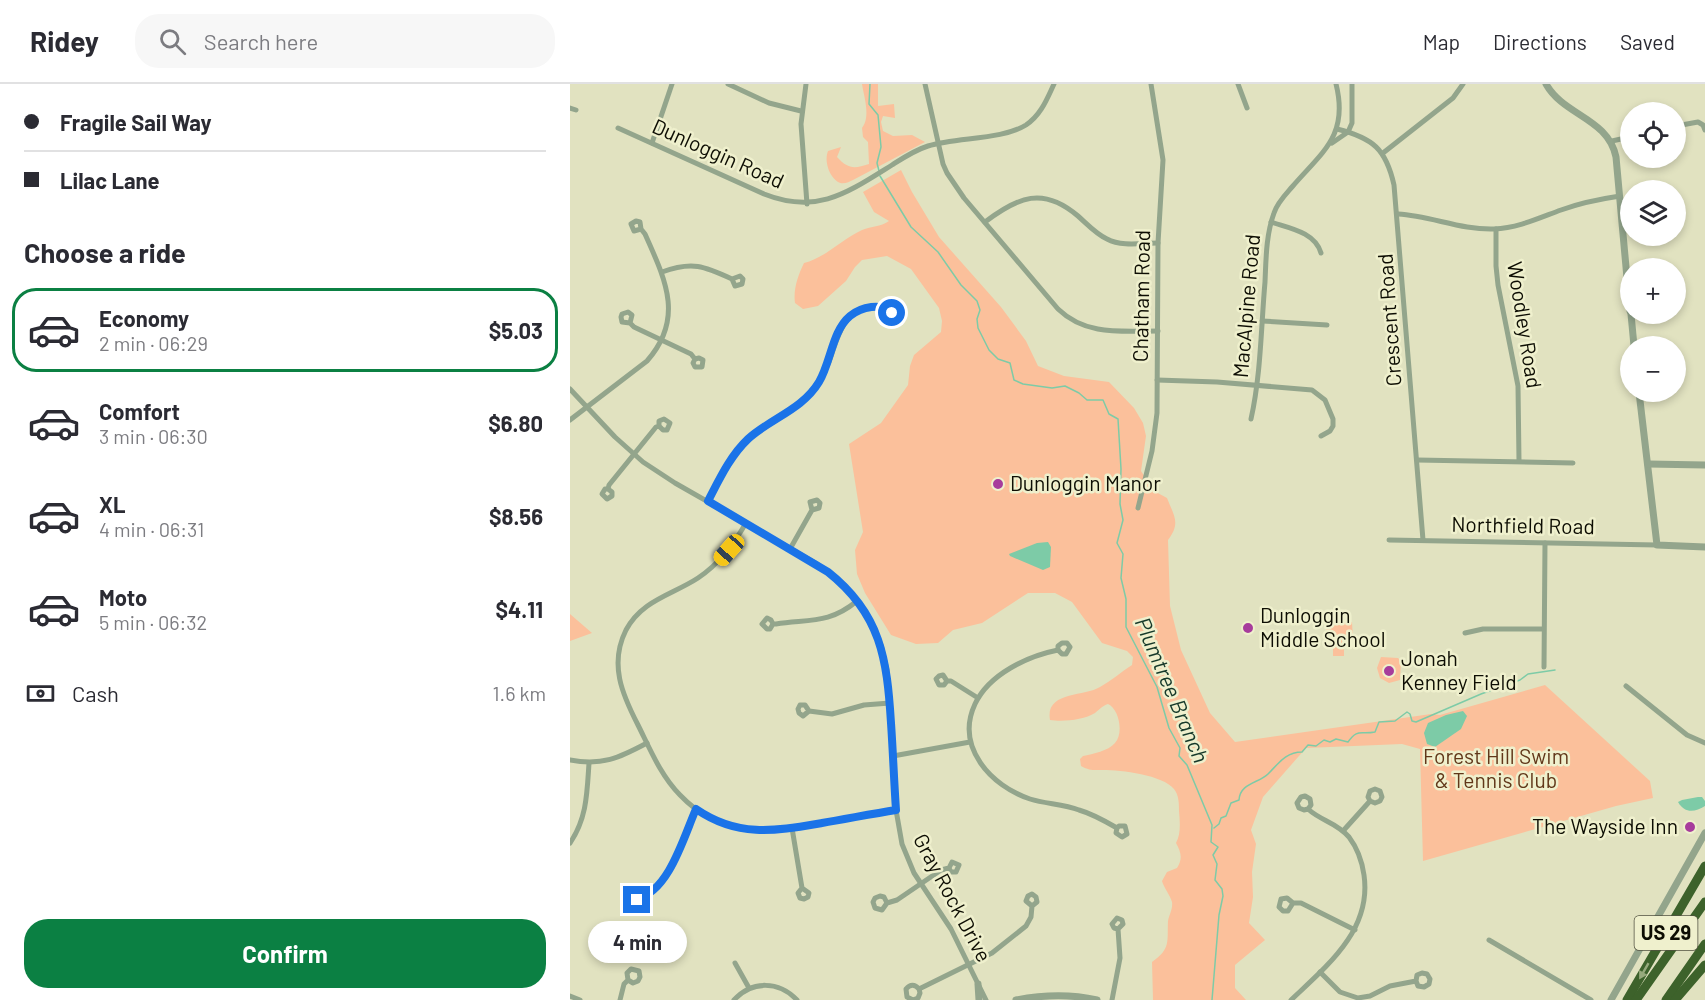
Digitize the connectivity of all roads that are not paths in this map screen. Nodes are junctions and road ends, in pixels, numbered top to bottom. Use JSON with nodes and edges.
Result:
{"nodes":[{"id":1,"x":672,"y":84,"type":"edge"},
{"id":2,"x":728,"y":84,"type":"edge"},
{"id":3,"x":806,"y":84,"type":"edge"},
{"id":4,"x":925,"y":84,"type":"edge"},
{"id":5,"x":1054,"y":84,"type":"edge"},
{"id":6,"x":1151,"y":84,"type":"edge"},
{"id":7,"x":1238,"y":84,"type":"edge"},
{"id":8,"x":1336,"y":84,"type":"edge"},
{"id":9,"x":1352,"y":84,"type":"edge"},
{"id":10,"x":1463,"y":84,"type":"edge"},
{"id":11,"x":1546,"y":84,"type":"edge"},
{"id":12,"x":1246,"y":108,"type":"dead end"},
{"id":13,"x":801,"y":111,"type":"junction"},
{"id":14,"x":1686,"y":124,"type":"edge"},
{"id":15,"x":618,"y":128,"type":"dead end"},
{"id":16,"x":1337,"y":129,"type":"junction"},
{"id":17,"x":1705,"y":130,"type":"edge"},
{"id":18,"x":1348,"y":132,"type":"junction"},
{"id":19,"x":1620,"y":139,"type":"edge"},
{"id":20,"x":1612,"y":141,"type":"junction"},
{"id":21,"x":652,"y":143,"type":"junction"},
{"id":22,"x":938,"y":144,"type":"junction"},
{"id":23,"x":1330,"y":144,"type":"junction"},
{"id":24,"x":1383,"y":153,"type":"junction"},
{"id":25,"x":1620,"y":196,"type":"joint"},
{"id":26,"x":807,"y":204,"type":"junction"},
{"id":27,"x":1398,"y":214,"type":"junction"},
{"id":28,"x":985,"y":222,"type":"junction"},
{"id":29,"x":1271,"y":222,"type":"junction"},
{"id":30,"x":641,"y":229,"type":"dead end"},
{"id":31,"x":1496,"y":229,"type":"junction"},
{"id":32,"x":1158,"y":243,"type":"junction"},
{"id":33,"x":1321,"y":253,"type":"dead end"},
{"id":34,"x":662,"y":272,"type":"junction"},
{"id":35,"x":732,"y":279,"type":"dead end"},
{"id":36,"x":892,"y":313,"type":"dead end"},
{"id":37,"x":1262,"y":321,"type":"junction"},
{"id":38,"x":630,"y":323,"type":"dead end"},
{"id":39,"x":1327,"y":325,"type":"dead end"},
{"id":40,"x":1158,"y":331,"type":"junction"},
{"id":41,"x":662,"y":340,"type":"junction"},
{"id":42,"x":695,"y":359,"type":"dead end"},
{"id":43,"x":1157,"y":380,"type":"junction"},
{"id":44,"x":1257,"y":386,"type":"junction"},
{"id":45,"x":570,"y":389,"type":"edge"},
{"id":46,"x":1640,"y":402,"type":"edge"},
{"id":47,"x":587,"y":408,"type":"junction"},
{"id":48,"x":1251,"y":419,"type":"dead end"},
{"id":49,"x":570,"y":420,"type":"edge"},
{"id":50,"x":659,"y":426,"type":"dead end"},
{"id":51,"x":1321,"y":436,"type":"dead end"},
{"id":52,"x":1646,"y":451,"type":"junction"},
{"id":53,"x":633,"y":454,"type":"junction"},
{"id":54,"x":1417,"y":460,"type":"junction"},
{"id":55,"x":1519,"y":461,"type":"junction"},
{"id":56,"x":1573,"y":463,"type":"dead end"},
{"id":57,"x":1648,"y":464,"type":"junction"},
{"id":58,"x":1661,"y":464,"type":"junction"},
{"id":59,"x":1705,"y":465,"type":"edge"},
{"id":60,"x":608,"y":489,"type":"dead end"},
{"id":61,"x":708,"y":501,"type":"junction"},
{"id":62,"x":1138,"y":508,"type":"dead end"},
{"id":63,"x":812,"y":510,"type":"dead end"},
{"id":64,"x":746,"y":524,"type":"junction"},
{"id":65,"x":1389,"y":540,"type":"dead end"},
{"id":66,"x":1423,"y":540,"type":"junction"},
{"id":67,"x":1545,"y":543,"type":"junction"},
{"id":68,"x":1657,"y":545,"type":"junction"},
{"id":69,"x":1705,"y":547,"type":"edge"},
{"id":70,"x":790,"y":549,"type":"junction"},
{"id":71,"x":857,"y":601,"type":"junction"},
{"id":72,"x":773,"y":624,"type":"dead end"},
{"id":73,"x":1543,"y":629,"type":"junction"},
{"id":74,"x":1465,"y":633,"type":"dead end"},
{"id":75,"x":1058,"y":650,"type":"dead end"},
{"id":76,"x":1544,"y":667,"type":"dead end"},
{"id":77,"x":947,"y":681,"type":"dead end"},
{"id":78,"x":1626,"y":686,"type":"dead end"},
{"id":79,"x":978,"y":698,"type":"junction"},
{"id":80,"x":890,"y":703,"type":"junction"},
{"id":81,"x":809,"y":711,"type":"dead end"},
{"id":82,"x":970,"y":742,"type":"junction"},
{"id":83,"x":647,"y":743,"type":"junction"},
{"id":84,"x":1705,"y":743,"type":"edge"},
{"id":85,"x":893,"y":756,"type":"junction"},
{"id":86,"x":570,"y":760,"type":"edge"},
{"id":87,"x":589,"y":763,"type":"junction"},
{"id":88,"x":1370,"y":801,"type":"dead end"},
{"id":89,"x":696,"y":809,"type":"junction"},
{"id":90,"x":1308,"y":809,"type":"dead end"},
{"id":91,"x":896,"y":810,"type":"junction"},
{"id":92,"x":792,"y":828,"type":"junction"},
{"id":93,"x":1117,"y":828,"type":"dead end"},
{"id":94,"x":1343,"y":831,"type":"junction"},
{"id":95,"x":1705,"y":833,"type":"edge"},
{"id":96,"x":570,"y":843,"type":"edge"},
{"id":97,"x":1705,"y":866,"type":"edge"},
{"id":98,"x":949,"y":868,"type":"dead end"},
{"id":99,"x":922,"y":884,"type":"junction"},
{"id":100,"x":802,"y":888,"type":"dead end"},
{"id":101,"x":638,"y":898,"type":"dead end"},
{"id":102,"x":1705,"y":902,"type":"edge"},
{"id":103,"x":887,"y":903,"type":"dead end"},
{"id":104,"x":1293,"y":903,"type":"dead end"},
{"id":105,"x":1032,"y":906,"type":"dead end"},
{"id":106,"x":1118,"y":929,"type":"dead end"},
{"id":107,"x":1355,"y":930,"type":"junction"},
{"id":108,"x":1489,"y":940,"type":"dead end"},
{"id":109,"x":1705,"y":944,"type":"edge"},
{"id":110,"x":735,"y":963,"type":"dead end"},
{"id":111,"x":1705,"y":965,"type":"edge"},
{"id":112,"x":970,"y":966,"type":"junction"},
{"id":113,"x":1320,"y":972,"type":"junction"},
{"id":114,"x":627,"y":980,"type":"dead end"},
{"id":115,"x":1416,"y":981,"type":"dead end"},
{"id":116,"x":978,"y":984,"type":"junction"},
{"id":117,"x":749,"y":988,"type":"junction"},
{"id":118,"x":919,"y":989,"type":"dead end"},
{"id":119,"x":570,"y":996,"type":"edge"},
{"id":120,"x":1052,"y":997,"type":"junction"},
{"id":121,"x":580,"y":1000,"type":"edge"},
{"id":122,"x":620,"y":1000,"type":"edge"},
{"id":123,"x":734,"y":1000,"type":"edge"},
{"id":124,"x":797,"y":1000,"type":"edge"},
{"id":125,"x":979,"y":1000,"type":"edge"},
{"id":126,"x":986,"y":1000,"type":"edge"},
{"id":127,"x":1016,"y":1000,"type":"edge"},
{"id":128,"x":1037,"y":1000,"type":"edge"},
{"id":129,"x":1096,"y":1000,"type":"edge"},
{"id":130,"x":1112,"y":1000,"type":"edge"},
{"id":131,"x":1292,"y":1000,"type":"edge"},
{"id":132,"x":1591,"y":1000,"type":"edge"},
{"id":133,"x":1611,"y":1000,"type":"edge"},
{"id":134,"x":1627,"y":1000,"type":"edge"},
{"id":135,"x":1636,"y":1000,"type":"edge"},
{"id":136,"x":1666,"y":1000,"type":"edge"},
{"id":137,"x":1675,"y":1000,"type":"edge"}],
"edges":[{"from":1,"to":21,"type":"street"},
{"from":2,"to":13,"type":"street"},
{"from":3,"to":13,"type":"street"},
{"from":4,"to":22,"type":"street"},
{"from":5,"to":22,"type":"street","name":"Dunloggin Road"},
{"from":6,"to":32,"type":"street","name":"Chatham Road"},
{"from":7,"to":12,"type":"street"},
{"from":8,"to":16,"type":"street","name":"MacAlpine Road"},
{"from":9,"to":18,"type":"street"},
{"from":10,"to":24,"type":"street"},
{"from":11,"to":20,"type":"street"},
{"from":13,"to":26,"type":"street"},
{"from":14,"to":17,"type":"street"},
{"from":15,"to":21,"type":"street","name":"Dunloggin Road"},
{"from":16,"to":18,"type":"street"},
{"from":16,"to":23,"type":"street","name":"MacAlpine Road"},
{"from":18,"to":23,"type":"street","name":"MacAlpine Road"},
{"from":18,"to":24,"type":"street"},
{"from":19,"to":20,"type":"street"},
{"from":20,"to":25,"type":"street"},
{"from":21,"to":26,"type":"street","name":"Dunloggin Road"},
{"from":22,"to":26,"type":"street","name":"Dunloggin Road"},
{"from":22,"to":28,"type":"street"},
{"from":23,"to":29,"type":"street","name":"MacAlpine Road"},
{"from":24,"to":27,"type":"street","name":"Crescent Road"},
{"from":25,"to":31,"type":"street"},
{"from":27,"to":31,"type":"street"},
{"from":27,"to":54,"type":"street","name":"Crescent Road"},
{"from":28,"to":32,"type":"street"},
{"from":28,"to":40,"type":"street"},
{"from":29,"to":33,"type":"street"},
{"from":29,"to":37,"type":"street","name":"MacAlpine Road"},
{"from":30,"to":34,"type":"street"},
{"from":31,"to":55,"type":"street","name":"Woodley Road"},
{"from":32,"to":40,"type":"street","name":"Chatham Road"},
{"from":34,"to":35,"type":"street"},
{"from":34,"to":41,"type":"street"},
{"from":36,"to":61,"type":"street"},
{"from":37,"to":39,"type":"street"},
{"from":37,"to":44,"type":"street","name":"MacAlpine Road"},
{"from":38,"to":41,"type":"street"},
{"from":40,"to":43,"type":"street","name":"Chatham Road"},
{"from":41,"to":42,"type":"street"},
{"from":41,"to":47,"type":"street"},
{"from":43,"to":44,"type":"street"},
{"from":43,"to":62,"type":"street","name":"Chatham Road"},
{"from":44,"to":48,"type":"street","name":"MacAlpine Road"},
{"from":44,"to":51,"type":"street"},
{"from":45,"to":47,"type":"street","name":"Gray Rock Drive"},
{"from":46,"to":52,"type":"street"},
{"from":47,"to":49,"type":"street"},
{"from":47,"to":53,"type":"street","name":"Gray Rock Drive"},
{"from":50,"to":53,"type":"street"},
{"from":52,"to":57,"type":"street"},
{"from":52,"to":58,"type":"street"},
{"from":53,"to":60,"type":"street"},
{"from":53,"to":61,"type":"street","name":"Gray Rock Drive"},
{"from":54,"to":55,"type":"street"},
{"from":54,"to":66,"type":"street","name":"Crescent Road"},
{"from":55,"to":56,"type":"street"},
{"from":57,"to":58,"type":"street"},
{"from":57,"to":68,"type":"street"},
{"from":58,"to":59,"type":"street"},
{"from":61,"to":64,"type":"street","name":"Gray Rock Drive"},
{"from":63,"to":70,"type":"street"},
{"from":64,"to":70,"type":"street","name":"Gray Rock Drive"},
{"from":64,"to":83,"type":"street"},
{"from":65,"to":66,"type":"street","name":"Northfield Road"},
{"from":66,"to":67,"type":"street","name":"Northfield Road"},
{"from":67,"to":68,"type":"street","name":"Northfield Road"},
{"from":67,"to":73,"type":"street"},
{"from":68,"to":69,"type":"street"},
{"from":70,"to":71,"type":"street","name":"Gray Rock Drive"},
{"from":71,"to":72,"type":"street"},
{"from":71,"to":80,"type":"street","name":"Gray Rock Drive"},
{"from":73,"to":74,"type":"street"},
{"from":73,"to":76,"type":"street"},
{"from":75,"to":79,"type":"street"},
{"from":77,"to":79,"type":"street"},
{"from":78,"to":84,"type":"street"},
{"from":79,"to":82,"type":"street"},
{"from":80,"to":81,"type":"street"},
{"from":80,"to":85,"type":"street","name":"Gray Rock Drive"},
{"from":82,"to":85,"type":"street"},
{"from":82,"to":93,"type":"street"},
{"from":83,"to":87,"type":"street"},
{"from":83,"to":89,"type":"street"},
{"from":85,"to":91,"type":"street","name":"Gray Rock Drive"},
{"from":86,"to":87,"type":"street"},
{"from":87,"to":96,"type":"street"},
{"from":88,"to":94,"type":"street"},
{"from":89,"to":92,"type":"street"},
{"from":89,"to":101,"type":"street"},
{"from":90,"to":94,"type":"street"},
{"from":91,"to":92,"type":"street"},
{"from":91,"to":99,"type":"street","name":"Gray Rock Drive"},
{"from":92,"to":100,"type":"street"},
{"from":94,"to":107,"type":"street"},
{"from":95,"to":133,"type":"street"},
{"from":97,"to":134,"type":"highway","number":"US 29","one_way":true},
{"from":98,"to":99,"type":"street"},
{"from":99,"to":103,"type":"street"},
{"from":99,"to":112,"type":"street","name":"Gray Rock Drive"},
{"from":102,"to":135,"type":"highway"},
{"from":104,"to":107,"type":"street"},
{"from":105,"to":112,"type":"street"},
{"from":106,"to":130,"type":"street"},
{"from":107,"to":113,"type":"street"},
{"from":108,"to":132,"type":"street"},
{"from":109,"to":136,"type":"highway","number":"US 29"},
{"from":110,"to":117,"type":"street"},
{"from":111,"to":137,"type":"highway"},
{"from":112,"to":116,"type":"street","name":"Gray Rock Drive"},
{"from":112,"to":118,"type":"street"},
{"from":113,"to":115,"type":"street"},
{"from":113,"to":131,"type":"street"},
{"from":114,"to":122,"type":"street"},
{"from":116,"to":125,"type":"street"},
{"from":116,"to":126,"type":"street","name":"Gray Rock Drive"},
{"from":117,"to":123,"type":"street"},
{"from":117,"to":124,"type":"street"},
{"from":119,"to":121,"type":"street"},
{"from":120,"to":127,"type":"street"},
{"from":120,"to":128,"type":"street"},
{"from":120,"to":129,"type":"street"}]}
